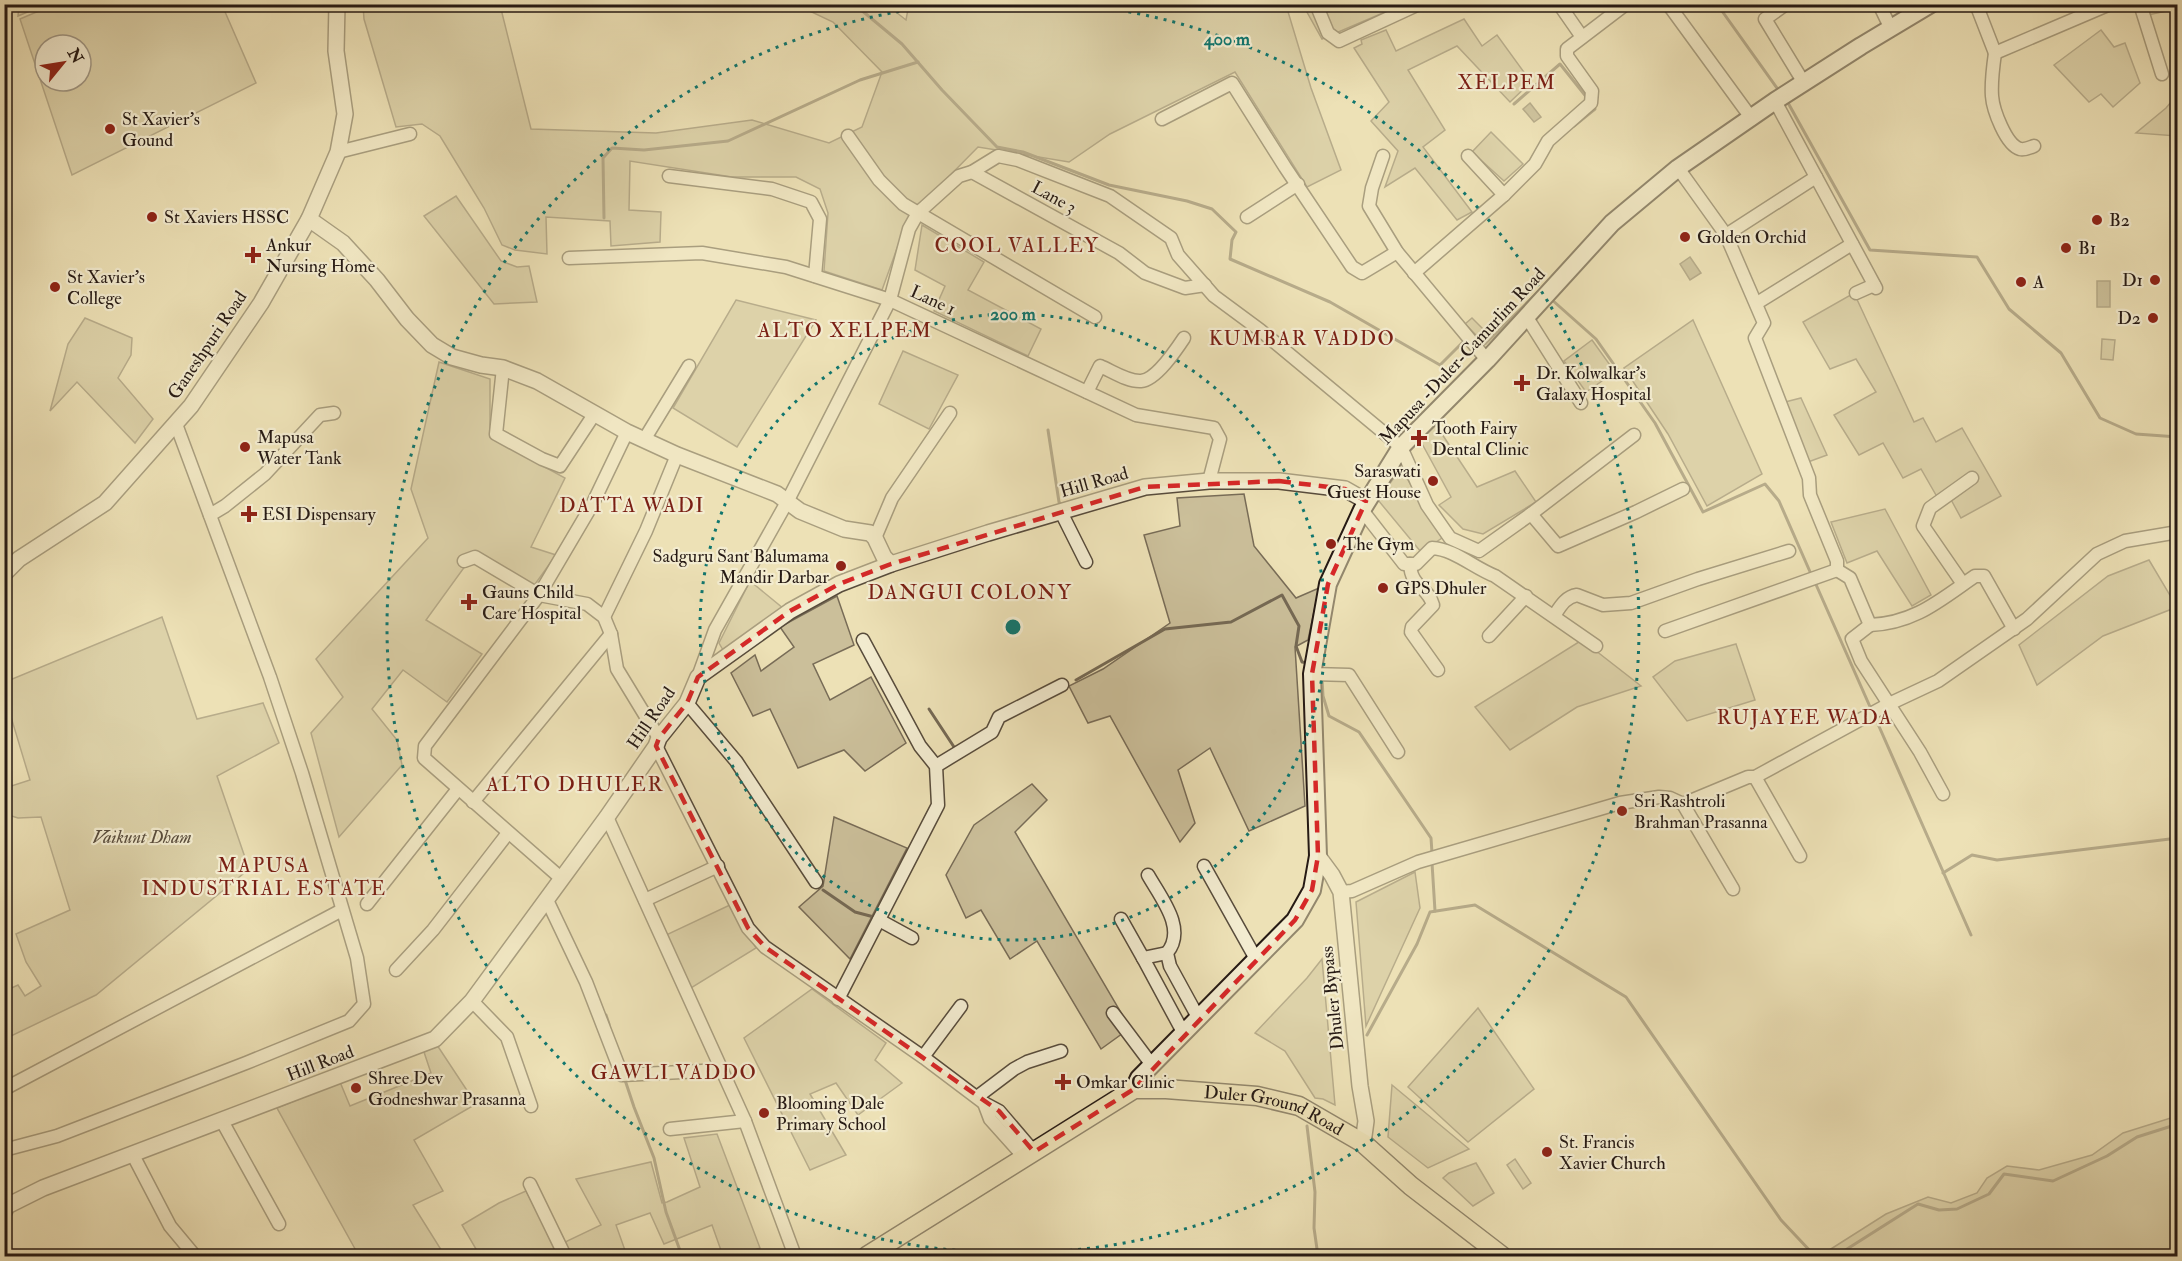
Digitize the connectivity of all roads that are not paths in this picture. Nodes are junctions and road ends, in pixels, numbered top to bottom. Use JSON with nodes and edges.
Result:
{"nodes":[{"id":1,"x":337,"y":4,"type":"edge"},
{"id":2,"x":1316,"y":4,"type":"edge"},
{"id":3,"x":1419,"y":4,"type":"edge"},
{"id":4,"x":1558,"y":4,"type":"edge"},
{"id":5,"x":1626,"y":4,"type":"edge"},
{"id":6,"x":1668,"y":4,"type":"edge"},
{"id":7,"x":1786,"y":4,"type":"edge"},
{"id":8,"x":1879,"y":4,"type":"edge"},
{"id":9,"x":1931,"y":4,"type":"edge"},
{"id":10,"x":1976,"y":4,"type":"edge"},
{"id":11,"x":2110,"y":4,"type":"edge"},
{"id":12,"x":2140,"y":4,"type":"edge"},
{"id":13,"x":1891,"y":29,"type":"junction"},
{"id":14,"x":1582,"y":37,"type":"junction"},
{"id":15,"x":1995,"y":53,"type":"junction"},
{"id":16,"x":2162,"y":74,"type":"dead end"},
{"id":17,"x":1804,"y":83,"type":"junction"},
{"id":18,"x":1775,"y":101,"type":"junction"},
{"id":19,"x":1161,"y":119,"type":"dead end"},
{"id":20,"x":1752,"y":119,"type":"junction"},
{"id":21,"x":410,"y":134,"type":"dead end"},
{"id":22,"x":848,"y":135,"type":"dead end"},
{"id":23,"x":2034,"y":146,"type":"dead end"},
{"id":24,"x":338,"y":152,"type":"junction"},
{"id":25,"x":1383,"y":156,"type":"dead end"},
{"id":26,"x":1468,"y":156,"type":"dead end"},
{"id":27,"x":1678,"y":168,"type":"junction"},
{"id":28,"x":972,"y":172,"type":"junction"},
{"id":29,"x":669,"y":176,"type":"dead end"},
{"id":30,"x":1816,"y":177,"type":"junction"},
{"id":31,"x":1298,"y":184,"type":"junction"},
{"id":32,"x":1504,"y":195,"type":"junction"},
{"id":33,"x":918,"y":213,"type":"junction"},
{"id":34,"x":1247,"y":217,"type":"dead end"},
{"id":35,"x":309,"y":219,"type":"junction"},
{"id":36,"x":1726,"y":236,"type":"junction"},
{"id":37,"x":1852,"y":244,"type":"junction"},
{"id":38,"x":1397,"y":252,"type":"junction"},
{"id":39,"x":569,"y":258,"type":"dead end"},
{"id":40,"x":1414,"y":273,"type":"junction"},
{"id":41,"x":815,"y":276,"type":"junction"},
{"id":42,"x":1205,"y":285,"type":"junction"},
{"id":43,"x":1856,"y":293,"type":"dead end"},
{"id":44,"x":890,"y":300,"type":"junction"},
{"id":45,"x":1757,"y":303,"type":"junction"},
{"id":46,"x":1526,"y":316,"type":"junction"},
{"id":47,"x":1095,"y":317,"type":"dead end"},
{"id":48,"x":1184,"y":338,"type":"dead end"},
{"id":49,"x":1487,"y":360,"type":"junction"},
{"id":50,"x":689,"y":366,"type":"dead end"},
{"id":51,"x":503,"y":368,"type":"junction"},
{"id":52,"x":1088,"y":392,"type":"junction"},
{"id":53,"x":1581,"y":403,"type":"dead end"},
{"id":54,"x":334,"y":413,"type":"dead end"},
{"id":55,"x":595,"y":413,"type":"junction"},
{"id":56,"x":950,"y":413,"type":"dead end"},
{"id":57,"x":176,"y":424,"type":"junction"},
{"id":58,"x":627,"y":432,"type":"junction"},
{"id":59,"x":1634,"y":435,"type":"dead end"},
{"id":60,"x":644,"y":440,"type":"junction"},
{"id":61,"x":1401,"y":447,"type":"junction"},
{"id":62,"x":677,"y":455,"type":"junction"},
{"id":63,"x":1972,"y":478,"type":"dead end"},
{"id":64,"x":1209,"y":481,"type":"junction"},
{"id":65,"x":1683,"y":489,"type":"dead end"},
{"id":66,"x":787,"y":502,"type":"junction"},
{"id":67,"x":1364,"y":506,"type":"junction"},
{"id":68,"x":1060,"y":512,"type":"junction"},
{"id":69,"x":210,"y":514,"type":"junction"},
{"id":70,"x":1531,"y":514,"type":"junction"},
{"id":71,"x":2178,"y":532,"type":"edge"},
{"id":72,"x":876,"y":538,"type":"junction"},
{"id":73,"x":1789,"y":551,"type":"dead end"},
{"id":74,"x":464,"y":561,"type":"dead end"},
{"id":75,"x":1086,"y":561,"type":"dead end"},
{"id":76,"x":891,"y":564,"type":"junction"},
{"id":77,"x":1410,"y":564,"type":"junction"},
{"id":78,"x":1837,"y":570,"type":"junction"},
{"id":79,"x":4,"y":574,"type":"edge"},
{"id":80,"x":1963,"y":584,"type":"junction"},
{"id":81,"x":539,"y":595,"type":"junction"},
{"id":82,"x":1526,"y":596,"type":"junction"},
{"id":83,"x":1554,"y":616,"type":"junction"},
{"id":84,"x":604,"y":617,"type":"junction"},
{"id":85,"x":1870,"y":625,"type":"junction"},
{"id":86,"x":2014,"y":629,"type":"junction"},
{"id":87,"x":1665,"y":631,"type":"dead end"},
{"id":88,"x":611,"y":634,"type":"junction"},
{"id":89,"x":1489,"y":636,"type":"dead end"},
{"id":90,"x":863,"y":640,"type":"dead end"},
{"id":91,"x":1596,"y":646,"type":"dead end"},
{"id":92,"x":1438,"y":670,"type":"dead end"},
{"id":93,"x":1312,"y":674,"type":"junction"},
{"id":94,"x":698,"y":676,"type":"junction"},
{"id":95,"x":1062,"y":685,"type":"dead end"},
{"id":96,"x":687,"y":703,"type":"junction"},
{"id":97,"x":1889,"y":704,"type":"junction"},
{"id":98,"x":657,"y":742,"type":"junction"},
{"id":99,"x":1398,"y":752,"type":"dead end"},
{"id":100,"x":936,"y":766,"type":"junction"},
{"id":101,"x":1755,"y":777,"type":"junction"},
{"id":102,"x":458,"y":789,"type":"junction"},
{"id":103,"x":1943,"y":794,"type":"dead end"},
{"id":104,"x":473,"y":802,"type":"junction"},
{"id":105,"x":1683,"y":804,"type":"junction"},
{"id":106,"x":607,"y":817,"type":"junction"},
{"id":107,"x":508,"y":833,"type":"junction"},
{"id":108,"x":1318,"y":856,"type":"junction"},
{"id":109,"x":1800,"y":856,"type":"dead end"},
{"id":110,"x":718,"y":866,"type":"junction"},
{"id":111,"x":1204,"y":866,"type":"dead end"},
{"id":112,"x":1148,"y":875,"type":"dead end"},
{"id":113,"x":561,"y":879,"type":"junction"},
{"id":114,"x":816,"y":882,"type":"dead end"},
{"id":115,"x":1732,"y":889,"type":"dead end"},
{"id":116,"x":1341,"y":892,"type":"junction"},
{"id":117,"x":547,"y":900,"type":"junction"},
{"id":118,"x":645,"y":900,"type":"junction"},
{"id":119,"x":367,"y":904,"type":"dead end"},
{"id":120,"x":342,"y":910,"type":"junction"},
{"id":121,"x":879,"y":920,"type":"junction"},
{"id":122,"x":1120,"y":920,"type":"dead end"},
{"id":123,"x":912,"y":938,"type":"dead end"},
{"id":124,"x":1167,"y":953,"type":"junction"},
{"id":125,"x":1143,"y":958,"type":"junction"},
{"id":126,"x":1256,"y":959,"type":"junction"},
{"id":127,"x":396,"y":970,"type":"dead end"},
{"id":128,"x":838,"y":999,"type":"junction"},
{"id":129,"x":472,"y":1001,"type":"junction"},
{"id":130,"x":961,"y":1006,"type":"dead end"},
{"id":131,"x":1113,"y":1013,"type":"dead end"},
{"id":132,"x":1199,"y":1019,"type":"junction"},
{"id":133,"x":1184,"y":1034,"type":"junction"},
{"id":134,"x":1061,"y":1051,"type":"dead end"},
{"id":135,"x":923,"y":1057,"type":"junction"},
{"id":136,"x":1152,"y":1065,"type":"junction"},
{"id":137,"x":722,"y":1071,"type":"junction"},
{"id":138,"x":4,"y":1089,"type":"edge"},
{"id":139,"x":1134,"y":1089,"type":"junction"},
{"id":140,"x":981,"y":1100,"type":"junction"},
{"id":141,"x":531,"y":1106,"type":"dead end"},
{"id":142,"x":222,"y":1121,"type":"junction"},
{"id":143,"x":745,"y":1121,"type":"junction"},
{"id":144,"x":670,"y":1129,"type":"dead end"},
{"id":145,"x":1363,"y":1143,"type":"junction"},
{"id":146,"x":4,"y":1150,"type":"edge"},
{"id":147,"x":133,"y":1155,"type":"junction"},
{"id":148,"x":1030,"y":1155,"type":"junction"},
{"id":149,"x":530,"y":1184,"type":"dead end"},
{"id":150,"x":5,"y":1208,"type":"edge"},
{"id":151,"x":279,"y":1224,"type":"dead end"},
{"id":152,"x":195,"y":1257,"type":"edge"},
{"id":153,"x":565,"y":1257,"type":"edge"},
{"id":154,"x":795,"y":1257,"type":"edge"},
{"id":155,"x":867,"y":1257,"type":"edge"},
{"id":156,"x":1502,"y":1257,"type":"edge"}],
"edges":[{"from":1,"to":24,"type":"street","name":"Ganeshpuri Road"},
{"from":2,"to":3,"type":"street"},
{"from":4,"to":14,"type":"street"},
{"from":5,"to":14,"type":"street"},
{"from":6,"to":20,"type":"street"},
{"from":7,"to":17,"type":"street"},
{"from":8,"to":13,"type":"street"},
{"from":9,"to":13,"type":"main road","name":"Mapusa -Duler-Camurlim Road"},
{"from":10,"to":15,"type":"street"},
{"from":11,"to":15,"type":"street"},
{"from":12,"to":16,"type":"street"},
{"from":13,"to":17,"type":"main road","name":"Mapusa -Duler-Camurlim Road"},
{"from":14,"to":32,"type":"street"},
{"from":15,"to":23,"type":"street"},
{"from":17,"to":18,"type":"main road","name":"Mapusa -Duler-Camurlim Road"},
{"from":18,"to":20,"type":"main road","name":"Mapusa -Duler-Camurlim Road"},
{"from":18,"to":30,"type":"street"},
{"from":19,"to":31,"type":"street"},
{"from":20,"to":27,"type":"main road","name":"Mapusa -Duler-Camurlim Road"},
{"from":21,"to":24,"type":"street"},
{"from":22,"to":33,"type":"street"},
{"from":24,"to":35,"type":"street","name":"Ganeshpuri Road"},
{"from":25,"to":38,"type":"street"},
{"from":26,"to":32,"type":"street"},
{"from":27,"to":36,"type":"street"},
{"from":27,"to":46,"type":"main road","name":"Mapusa -Duler-Camurlim Road"},
{"from":28,"to":33,"type":"street"},
{"from":28,"to":42,"type":"street","name":"Lane 3"},
{"from":28,"to":42,"type":"street"},
{"from":29,"to":41,"type":"street"},
{"from":30,"to":36,"type":"street"},
{"from":30,"to":37,"type":"street"},
{"from":31,"to":34,"type":"street"},
{"from":31,"to":38,"type":"street"},
{"from":32,"to":40,"type":"street"},
{"from":33,"to":44,"type":"street"},
{"from":33,"to":47,"type":"street"},
{"from":35,"to":51,"type":"street"},
{"from":35,"to":57,"type":"street","name":"Ganeshpuri Road"},
{"from":36,"to":45,"type":"street"},
{"from":37,"to":43,"type":"street"},
{"from":37,"to":45,"type":"street"},
{"from":38,"to":40,"type":"street"},
{"from":39,"to":41,"type":"street","name":"Lane 1"},
{"from":40,"to":49,"type":"street"},
{"from":41,"to":44,"type":"street","name":"Lane 1"},
{"from":42,"to":61,"type":"street"},
{"from":44,"to":52,"type":"street","name":"Lane 1"},
{"from":44,"to":66,"type":"street"},
{"from":45,"to":78,"type":"street"},
{"from":46,"to":49,"type":"main road","name":"Mapusa -Duler-Camurlim Road"},
{"from":46,"to":53,"type":"street"},
{"from":48,"to":52,"type":"street"},
{"from":49,"to":61,"type":"main road","name":"Mapusa -Duler-Camurlim Road"},
{"from":50,"to":60,"type":"street"},
{"from":51,"to":55,"type":"street"},
{"from":51,"to":55,"type":"street"},
{"from":52,"to":64,"type":"street","name":"Lane 1"},
{"from":54,"to":69,"type":"street"},
{"from":55,"to":58,"type":"street"},
{"from":56,"to":72,"type":"street"},
{"from":57,"to":69,"type":"street"},
{"from":57,"to":79,"type":"street","name":"Ganeshpuri Road"},
{"from":58,"to":60,"type":"street"},
{"from":58,"to":81,"type":"street"},
{"from":59,"to":70,"type":"street"},
{"from":60,"to":62,"type":"street"},
{"from":61,"to":67,"type":"main road","name":"Mapusa -Duler-Camurlim Road"},
{"from":61,"to":70,"type":"street"},
{"from":62,"to":66,"type":"street"},
{"from":62,"to":84,"type":"street"},
{"from":63,"to":80,"type":"street"},
{"from":64,"to":67,"type":"street","name":"Hill Road"},
{"from":64,"to":68,"type":"street","name":"Hill Road"},
{"from":65,"to":70,"type":"street"},
{"from":66,"to":72,"type":"street"},
{"from":66,"to":94,"type":"street"},
{"from":67,"to":77,"type":"street"},
{"from":67,"to":93,"type":"main road","name":"Mapusa -Duler-Camurlim Road"},
{"from":68,"to":75,"type":"street"},
{"from":68,"to":76,"type":"street","name":"Hill Road"},
{"from":69,"to":120,"type":"street"},
{"from":71,"to":86,"type":"street"},
{"from":72,"to":76,"type":"street"},
{"from":73,"to":83,"type":"street"},
{"from":74,"to":81,"type":"street"},
{"from":76,"to":94,"type":"street","name":"Hill Road"},
{"from":77,"to":82,"type":"street"},
{"from":77,"to":92,"type":"street"},
{"from":78,"to":85,"type":"street"},
{"from":78,"to":87,"type":"street"},
{"from":80,"to":85,"type":"street"},
{"from":80,"to":86,"type":"street"},
{"from":81,"to":84,"type":"street"},
{"from":81,"to":102,"type":"street"},
{"from":82,"to":83,"type":"street"},
{"from":82,"to":89,"type":"street"},
{"from":83,"to":91,"type":"street"},
{"from":84,"to":88,"type":"street"},
{"from":85,"to":97,"type":"street"},
{"from":86,"to":97,"type":"street"},
{"from":88,"to":98,"type":"street"},
{"from":88,"to":104,"type":"street"},
{"from":90,"to":100,"type":"street"},
{"from":93,"to":99,"type":"street"},
{"from":93,"to":108,"type":"main road","name":"Mapusa -Duler-Camurlim Road"},
{"from":94,"to":96,"type":"street","name":"Hill Road"},
{"from":95,"to":100,"type":"street"},
{"from":96,"to":98,"type":"street","name":"Hill Road"},
{"from":96,"to":114,"type":"street"},
{"from":97,"to":101,"type":"street"},
{"from":97,"to":103,"type":"street"},
{"from":98,"to":106,"type":"street","name":"Hill Road"},
{"from":98,"to":110,"type":"street"},
{"from":100,"to":121,"type":"street"},
{"from":101,"to":105,"type":"street"},
{"from":101,"to":109,"type":"street"},
{"from":102,"to":104,"type":"street"},
{"from":102,"to":119,"type":"street"},
{"from":104,"to":107,"type":"street"},
{"from":105,"to":115,"type":"street"},
{"from":105,"to":116,"type":"street"},
{"from":106,"to":113,"type":"street","name":"Hill Road"},
{"from":106,"to":118,"type":"street"},
{"from":107,"to":113,"type":"street"},
{"from":107,"to":127,"type":"street"},
{"from":108,"to":116,"type":"street","name":"Dhuler Bypass"},
{"from":108,"to":126,"type":"main road","name":"Mapusa -Duler-Camurlim Road"},
{"from":110,"to":118,"type":"street"},
{"from":110,"to":128,"type":"street"},
{"from":111,"to":126,"type":"street"},
{"from":112,"to":124,"type":"street"},
{"from":113,"to":117,"type":"street","name":"Hill Road"},
{"from":116,"to":145,"type":"street","name":"Dhuler Bypass"},
{"from":117,"to":129,"type":"street","name":"Hill Road"},
{"from":117,"to":137,"type":"street"},
{"from":118,"to":137,"type":"street"},
{"from":120,"to":138,"type":"street"},
{"from":120,"to":146,"type":"street"},
{"from":121,"to":123,"type":"street"},
{"from":121,"to":128,"type":"street"},
{"from":122,"to":125,"type":"street"},
{"from":124,"to":125,"type":"street"},
{"from":124,"to":132,"type":"street"},
{"from":125,"to":133,"type":"street"},
{"from":126,"to":132,"type":"main road","name":"Mapusa -Duler-Camurlim Road"},
{"from":128,"to":135,"type":"street"},
{"from":129,"to":141,"type":"street"},
{"from":129,"to":142,"type":"street","name":"Hill Road"},
{"from":130,"to":135,"type":"street"},
{"from":131,"to":136,"type":"street"},
{"from":132,"to":133,"type":"main road","name":"Mapusa -Duler-Camurlim Road"},
{"from":133,"to":136,"type":"main road","name":"Mapusa -Duler-Camurlim Road"},
{"from":134,"to":140,"type":"street"},
{"from":135,"to":140,"type":"street"},
{"from":136,"to":139,"type":"main road","name":"Mapusa -Duler-Camurlim Road"},
{"from":137,"to":143,"type":"street"},
{"from":139,"to":145,"type":"main road","name":"Duler Ground Road"},
{"from":139,"to":148,"type":"main road"},
{"from":140,"to":148,"type":"street"},
{"from":142,"to":147,"type":"street","name":"Hill Road"},
{"from":142,"to":151,"type":"street"},
{"from":143,"to":144,"type":"street"},
{"from":143,"to":154,"type":"street"},
{"from":145,"to":156,"type":"main road","name":"Duler Ground Road"},
{"from":147,"to":150,"type":"street","name":"Hill Road"},
{"from":147,"to":152,"type":"street"},
{"from":148,"to":155,"type":"main road"},
{"from":149,"to":153,"type":"street"}]}
